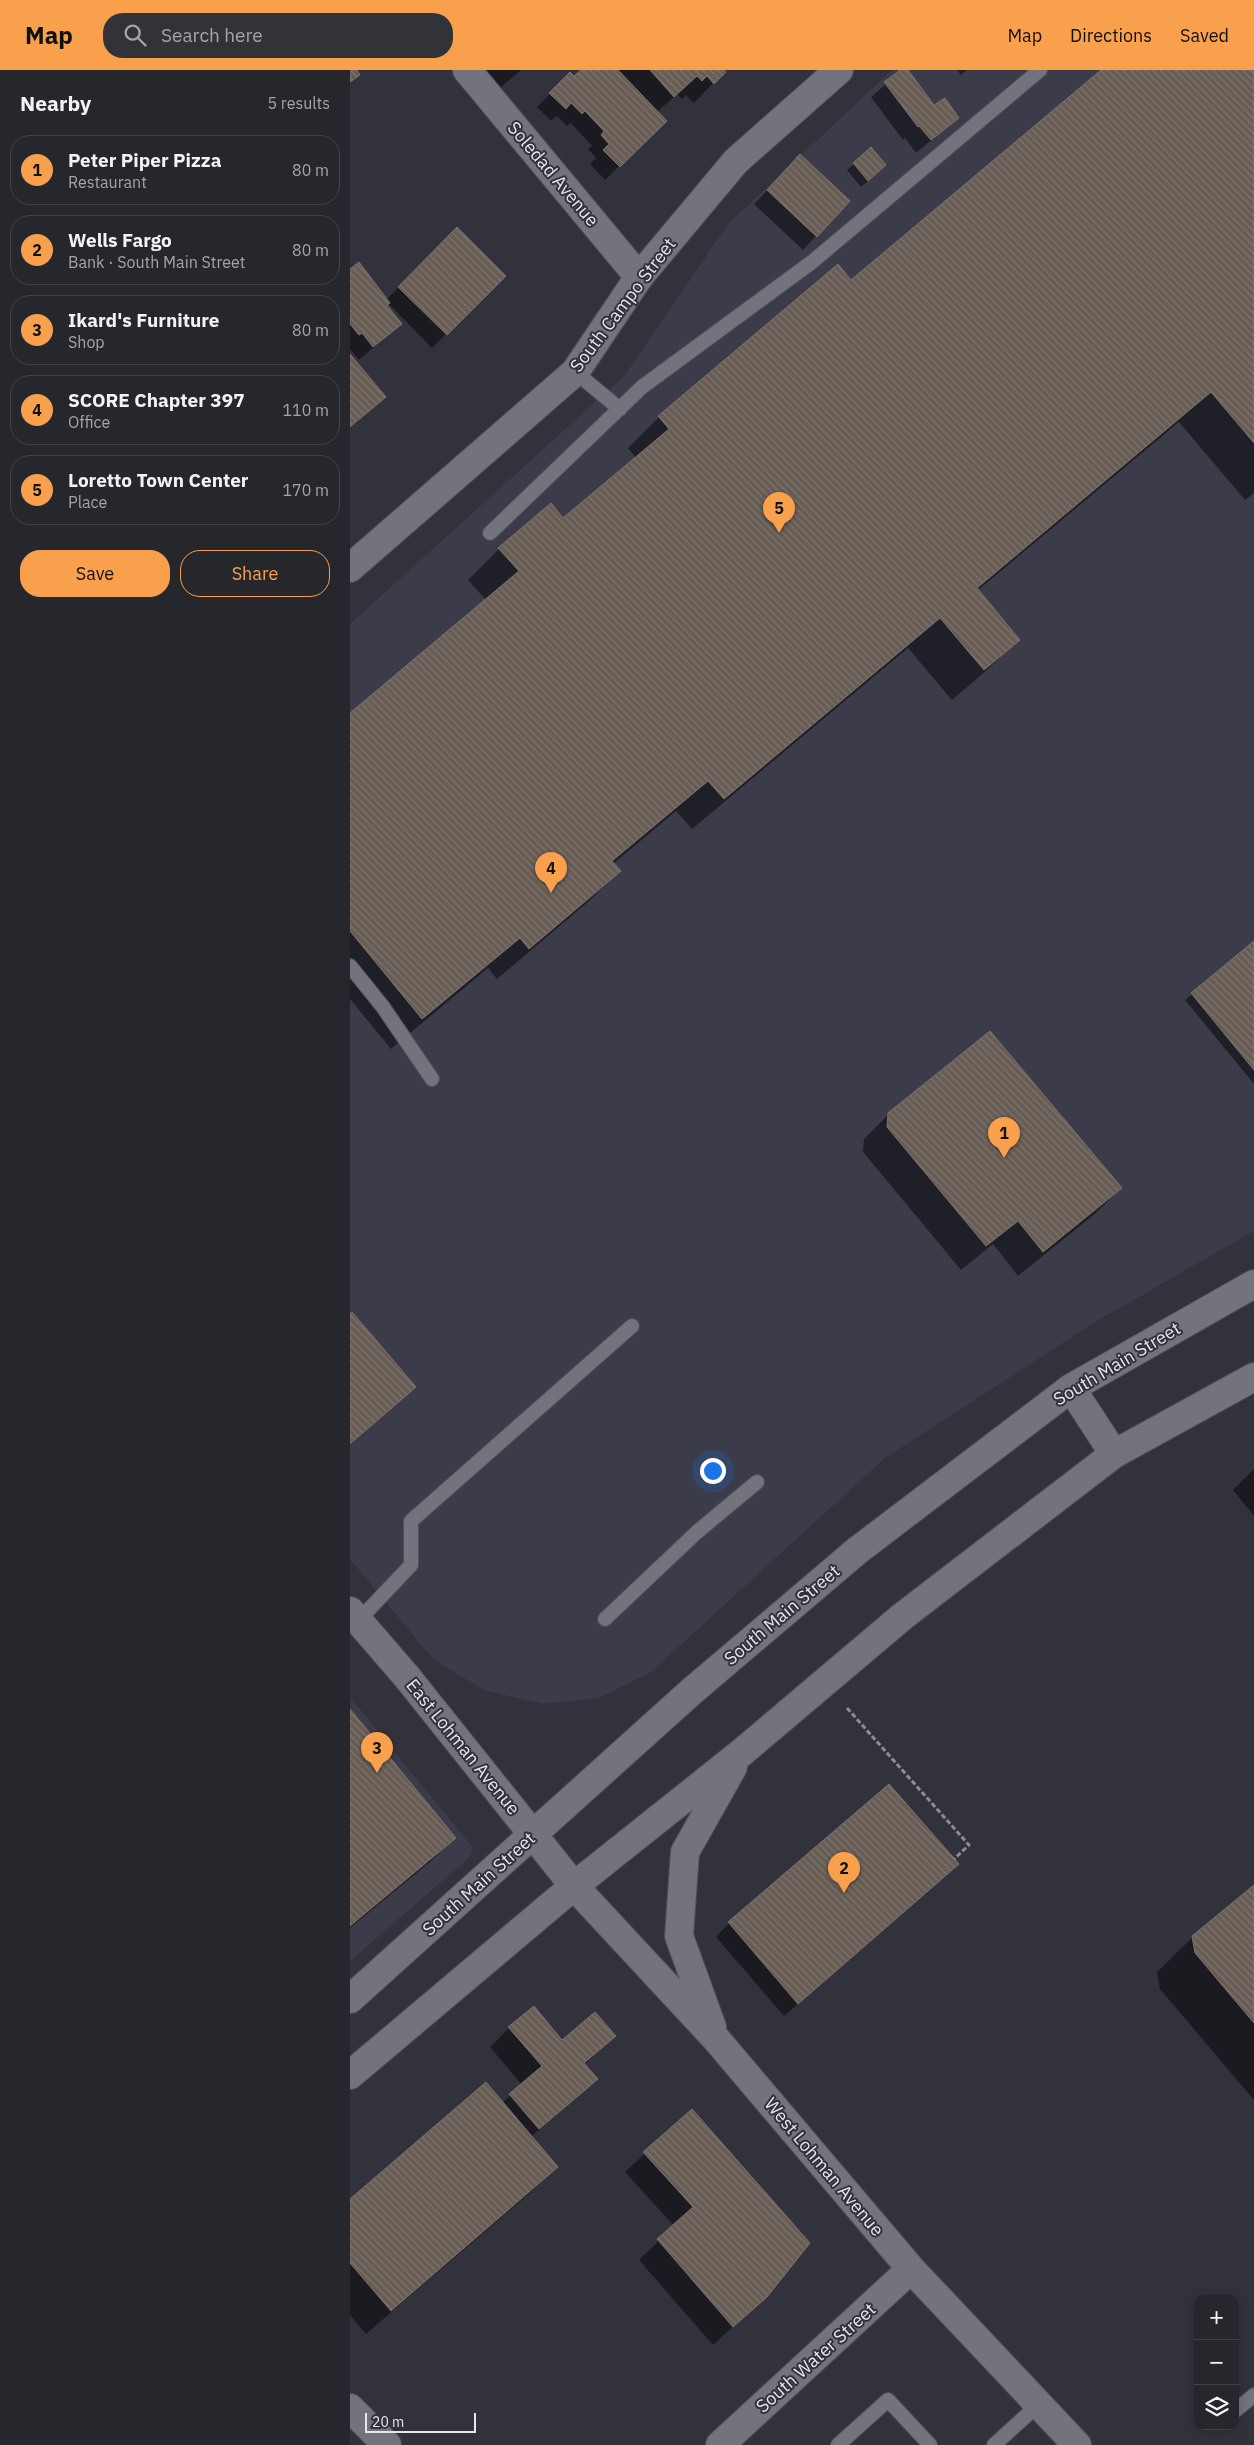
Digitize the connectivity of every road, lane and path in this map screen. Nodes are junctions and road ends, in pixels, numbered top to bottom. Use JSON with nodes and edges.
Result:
{"nodes":[{"id":1,"x":467,"y":70,"type":"edge"},
{"id":2,"x":839,"y":70,"type":"edge"},
{"id":3,"x":1040,"y":70,"type":"edge"},
{"id":4,"x":639,"y":278,"type":"junction"},
{"id":5,"x":575,"y":372,"type":"junction"},
{"id":6,"x":620,"y":409,"type":"junction"},
{"id":7,"x":490,"y":533,"type":"dead end"},
{"id":8,"x":350,"y":568,"type":"edge"},
{"id":9,"x":350,"y":966,"type":"edge"},
{"id":10,"x":432,"y":1079,"type":"dead end"},
{"id":11,"x":1254,"y":1284,"type":"edge"},
{"id":12,"x":632,"y":1326,"type":"dead end"},
{"id":13,"x":1254,"y":1378,"type":"edge"},
{"id":14,"x":1071,"y":1388,"type":"junction"},
{"id":15,"x":1114,"y":1454,"type":"junction"},
{"id":16,"x":757,"y":1482,"type":"dead end"},
{"id":17,"x":354,"y":1616,"type":"edge"},
{"id":18,"x":605,"y":1619,"type":"dead end"},
{"id":19,"x":824,"y":1682,"type":"junction"},
{"id":20,"x":741,"y":1753,"type":"junction"},
{"id":21,"x":534,"y":1836,"type":"junction"},
{"id":22,"x":954,"y":1859,"type":"dead end"},
{"id":23,"x":574,"y":1886,"type":"junction"},
{"id":24,"x":350,"y":1999,"type":"edge"},
{"id":25,"x":717,"y":2040,"type":"junction"},
{"id":26,"x":350,"y":2075,"type":"edge"},
{"id":27,"x":911,"y":2269,"type":"junction"},
{"id":28,"x":1254,"y":2395,"type":"edge"},
{"id":29,"x":1039,"y":2404,"type":"junction"},
{"id":30,"x":350,"y":2408,"type":"edge"},
{"id":31,"x":1239,"y":2408,"type":"edge"},
{"id":32,"x":387,"y":2445,"type":"edge"},
{"id":33,"x":720,"y":2445,"type":"edge"},
{"id":34,"x":838,"y":2445,"type":"edge"},
{"id":35,"x":930,"y":2445,"type":"edge"},
{"id":36,"x":994,"y":2445,"type":"edge"},
{"id":37,"x":1077,"y":2445,"type":"edge"}],
"edges":[{"from":1,"to":4,"type":"main road","name":"Soledad Avenue"},
{"from":2,"to":4,"type":"main road","name":"South Campo Street"},
{"from":3,"to":6,"type":"lane"},
{"from":4,"to":5,"type":"main road","name":"South Campo Street"},
{"from":5,"to":6,"type":"lane"},
{"from":5,"to":8,"type":"main road","name":"South Campo Street"},
{"from":6,"to":7,"type":"lane"},
{"from":9,"to":10,"type":"lane"},
{"from":11,"to":14,"type":"main road","name":"South Main Street"},
{"from":12,"to":17,"type":"lane"},
{"from":13,"to":15,"type":"main road"},
{"from":14,"to":15,"type":"main road"},
{"from":14,"to":21,"type":"main road","name":"South Main Street"},
{"from":15,"to":19,"type":"main road"},
{"from":16,"to":18,"type":"lane"},
{"from":17,"to":21,"type":"main road","name":"East Lohman Avenue"},
{"from":19,"to":20,"type":"main road"},
{"from":19,"to":22,"type":"path"},
{"from":20,"to":23,"type":"main road"},
{"from":20,"to":25,"type":"main road"},
{"from":21,"to":23,"type":"main road","name":"East Lohman Avenue"},
{"from":21,"to":24,"type":"main road","name":"South Main Street"},
{"from":23,"to":25,"type":"main road","name":"West Lohman Avenue"},
{"from":23,"to":26,"type":"main road"},
{"from":25,"to":27,"type":"main road","name":"West Lohman Avenue"},
{"from":27,"to":29,"type":"main road","name":"West Lohman Avenue"},
{"from":27,"to":33,"type":"main road","name":"South Water Street"},
{"from":28,"to":31,"type":"lane"},
{"from":29,"to":36,"type":"lane"},
{"from":29,"to":37,"type":"main road","name":"West Lohman Avenue"},
{"from":30,"to":32,"type":"main road"},
{"from":34,"to":35,"type":"lane"}]}
